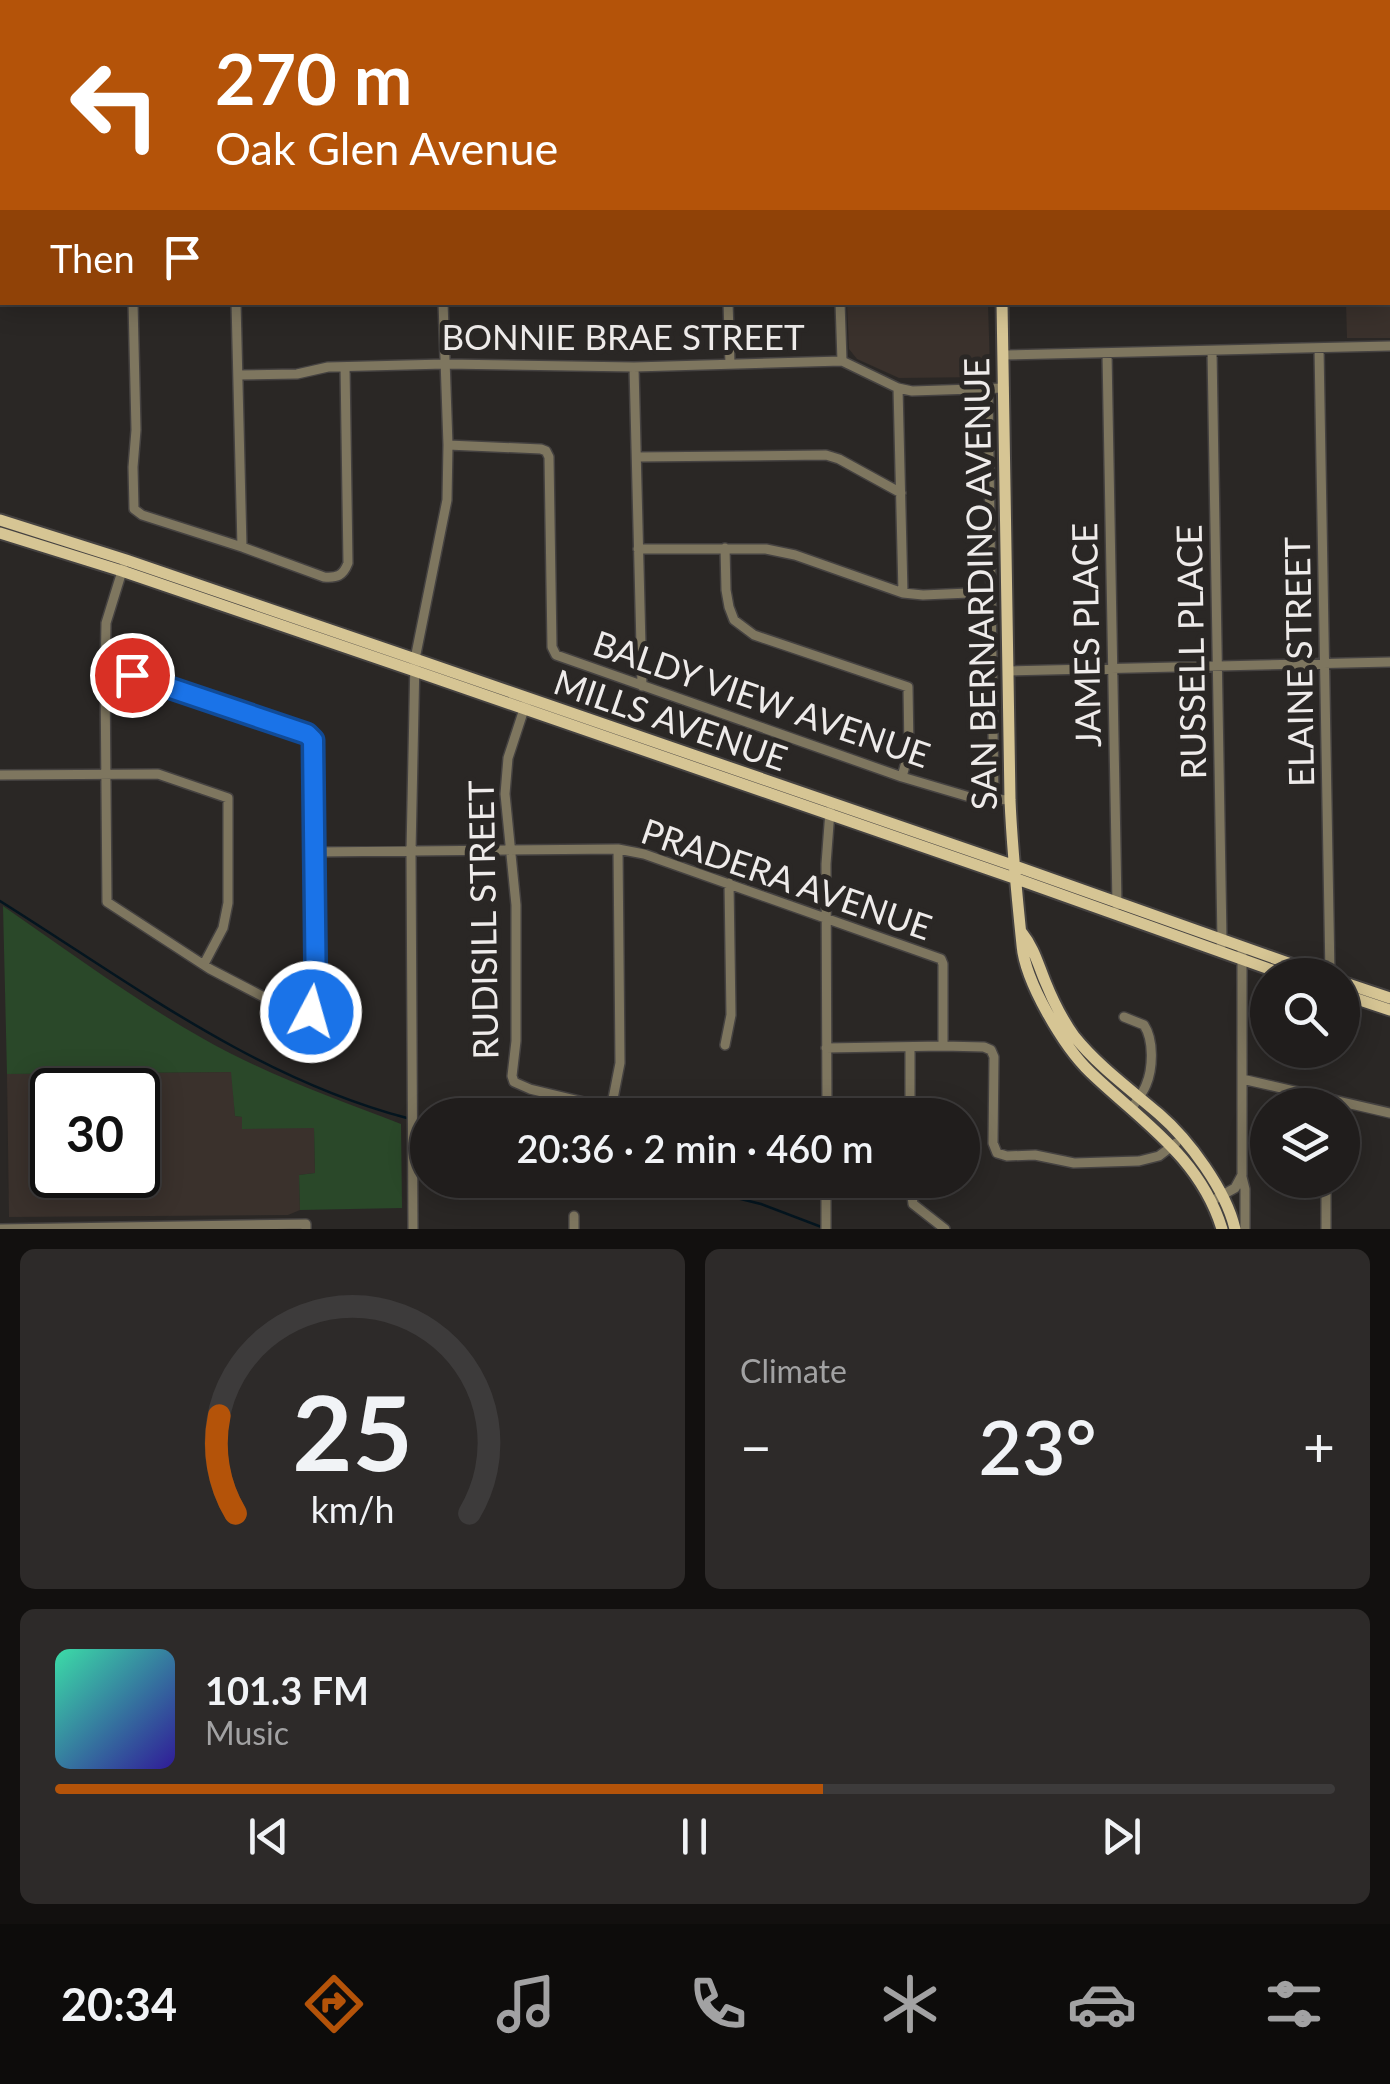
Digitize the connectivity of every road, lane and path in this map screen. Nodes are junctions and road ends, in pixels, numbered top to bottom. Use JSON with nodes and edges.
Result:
{"nodes":[{"id":1,"x":133,"y":305,"type":"edge"},
{"id":2,"x":236,"y":305,"type":"edge"},
{"id":3,"x":443,"y":305,"type":"edge"},
{"id":4,"x":728,"y":305,"type":"edge"},
{"id":5,"x":840,"y":305,"type":"edge"},
{"id":6,"x":1002,"y":305,"type":"edge"},
{"id":7,"x":1390,"y":346,"type":"edge"},
{"id":8,"x":1319,"y":348,"type":"junction"},
{"id":9,"x":1212,"y":351,"type":"junction"},
{"id":10,"x":1107,"y":353,"type":"junction"},
{"id":11,"x":1003,"y":355,"type":"junction"},
{"id":12,"x":842,"y":361,"type":"junction"},
{"id":13,"x":445,"y":364,"type":"junction"},
{"id":14,"x":730,"y":364,"type":"junction"},
{"id":15,"x":634,"y":366,"type":"junction"},
{"id":16,"x":345,"y":367,"type":"junction"},
{"id":17,"x":238,"y":375,"type":"junction"},
{"id":18,"x":898,"y":388,"type":"junction"},
{"id":19,"x":1004,"y":388,"type":"junction"},
{"id":20,"x":988,"y":389,"type":"junction"},
{"id":21,"x":448,"y":444,"type":"junction"},
{"id":22,"x":637,"y":457,"type":"junction"},
{"id":23,"x":900,"y":493,"type":"junction"},
{"id":24,"x":0,"y":520,"type":"edge"},
{"id":25,"x":0,"y":533,"type":"edge"},
{"id":26,"x":242,"y":547,"type":"junction"},
{"id":27,"x":725,"y":548,"type":"junction"},
{"id":28,"x":638,"y":549,"type":"junction"},
{"id":29,"x":124,"y":566,"type":"junction"},
{"id":30,"x":903,"y":592,"type":"junction"},
{"id":31,"x":992,"y":592,"type":"junction"},
{"id":32,"x":1390,"y":662,"type":"edge"},
{"id":33,"x":1326,"y":664,"type":"junction"},
{"id":34,"x":415,"y":665,"type":"junction"},
{"id":35,"x":1218,"y":666,"type":"junction"},
{"id":36,"x":1113,"y":669,"type":"junction"},
{"id":37,"x":1010,"y":671,"type":"junction"},
{"id":38,"x":104,"y":676,"type":"junction"},
{"id":39,"x":642,"y":686,"type":"junction"},
{"id":40,"x":526,"y":705,"type":"junction"},
{"id":41,"x":106,"y":773,"type":"junction"},
{"id":42,"x":0,"y":775,"type":"edge"},
{"id":43,"x":902,"y":777,"type":"junction"},
{"id":44,"x":994,"y":800,"type":"junction"},
{"id":45,"x":1010,"y":800,"type":"junction"},
{"id":46,"x":830,"y":810,"type":"junction"},
{"id":47,"x":618,"y":849,"type":"junction"},
{"id":48,"x":510,"y":850,"type":"junction"},
{"id":49,"x":411,"y":851,"type":"junction"},
{"id":50,"x":315,"y":852,"type":"junction"},
{"id":51,"x":1013,"y":872,"type":"junction"},
{"id":52,"x":730,"y":883,"type":"junction"},
{"id":53,"x":1117,"y":909,"type":"junction"},
{"id":54,"x":826,"y":918,"type":"junction"},
{"id":55,"x":1221,"y":946,"type":"junction"},
{"id":56,"x":1242,"y":954,"type":"junction"},
{"id":57,"x":1250,"y":958,"type":"edge"},
{"id":58,"x":1257,"y":958,"type":"edge"},
{"id":59,"x":1330,"y":958,"type":"edge"},
{"id":60,"x":204,"y":964,"type":"junction"},
{"id":61,"x":1360,"y":988,"type":"edge"},
{"id":62,"x":1390,"y":998,"type":"edge"},
{"id":63,"x":1360,"y":1000,"type":"edge"},
{"id":64,"x":1390,"y":1010,"type":"edge"},
{"id":65,"x":1124,"y":1017,"type":"dead end"},
{"id":66,"x":725,"y":1046,"type":"dead end"},
{"id":67,"x":943,"y":1046,"type":"junction"},
{"id":68,"x":826,"y":1048,"type":"junction"},
{"id":69,"x":910,"y":1048,"type":"junction"},
{"id":70,"x":1242,"y":1079,"type":"junction"},
{"id":71,"x":1275,"y":1088,"type":"edge"},
{"id":72,"x":567,"y":1098,"type":"edge"},
{"id":73,"x":613,"y":1098,"type":"edge"},
{"id":74,"x":826,"y":1098,"type":"edge"},
{"id":75,"x":910,"y":1098,"type":"edge"},
{"id":76,"x":1135,"y":1103,"type":"junction"},
{"id":77,"x":1360,"y":1108,"type":"edge"},
{"id":78,"x":1390,"y":1113,"type":"edge"},
{"id":79,"x":1177,"y":1142,"type":"junction"},
{"id":80,"x":1242,"y":1175,"type":"junction"},
{"id":81,"x":826,"y":1198,"type":"edge"},
{"id":82,"x":912,"y":1198,"type":"edge"},
{"id":83,"x":1326,"y":1198,"type":"edge"},
{"id":84,"x":1216,"y":1199,"type":"junction"},
{"id":85,"x":574,"y":1216,"type":"dead end"},
{"id":86,"x":306,"y":1226,"type":"edge"},
{"id":87,"x":826,"y":1226,"type":"edge"},
{"id":88,"x":0,"y":1229,"type":"edge"},
{"id":89,"x":412,"y":1229,"type":"edge"},
{"id":90,"x":574,"y":1229,"type":"edge"},
{"id":91,"x":945,"y":1229,"type":"edge"},
{"id":92,"x":1222,"y":1229,"type":"edge"},
{"id":93,"x":1235,"y":1229,"type":"edge"},
{"id":94,"x":1245,"y":1229,"type":"edge"},
{"id":95,"x":1326,"y":1229,"type":"edge"}],
"edges":[{"from":1,"to":26,"type":"street"},
{"from":2,"to":17,"type":"street"},
{"from":3,"to":13,"type":"street"},
{"from":4,"to":14,"type":"street"},
{"from":5,"to":12,"type":"street"},
{"from":6,"to":11,"type":"main road","name":"SAN BERNARDINO AVENUE"},
{"from":7,"to":8,"type":"street"},
{"from":8,"to":9,"type":"street"},
{"from":8,"to":33,"type":"street","name":"ELAINE STREET"},
{"from":9,"to":10,"type":"street"},
{"from":9,"to":35,"type":"street","name":"RUSSELL PLACE"},
{"from":10,"to":11,"type":"street"},
{"from":10,"to":36,"type":"street","name":"JAMES PLACE"},
{"from":11,"to":19,"type":"main road","name":"SAN BERNARDINO AVENUE"},
{"from":12,"to":14,"type":"street","name":"BONNIE BRAE STREET"},
{"from":12,"to":18,"type":"street","name":"BONNIE BRAE STREET"},
{"from":13,"to":15,"type":"street","name":"BONNIE BRAE STREET"},
{"from":13,"to":16,"type":"street","name":"BONNIE BRAE STREET"},
{"from":13,"to":21,"type":"street"},
{"from":14,"to":15,"type":"street","name":"BONNIE BRAE STREET"},
{"from":15,"to":22,"type":"street"},
{"from":16,"to":17,"type":"street","name":"BONNIE BRAE STREET"},
{"from":16,"to":26,"type":"street"},
{"from":17,"to":26,"type":"street"},
{"from":18,"to":20,"type":"street","name":"BONNIE BRAE STREET"},
{"from":18,"to":23,"type":"street"},
{"from":19,"to":20,"type":"street","name":"BONNIE BRAE STREET"},
{"from":19,"to":37,"type":"main road","name":"SAN BERNARDINO AVENUE"},
{"from":20,"to":31,"type":"street"},
{"from":21,"to":34,"type":"street"},
{"from":21,"to":39,"type":"street","name":"BALDY VIEW AVENUE"},
{"from":22,"to":23,"type":"street"},
{"from":22,"to":28,"type":"street"},
{"from":23,"to":30,"type":"street"},
{"from":24,"to":29,"type":"main road","name":"MILLS AVENUE"},
{"from":25,"to":29,"type":"main road","name":"MILLS AVENUE"},
{"from":27,"to":28,"type":"street"},
{"from":27,"to":30,"type":"street"},
{"from":27,"to":43,"type":"street"},
{"from":28,"to":39,"type":"street"},
{"from":29,"to":34,"type":"main road","name":"MILLS AVENUE"},
{"from":29,"to":38,"type":"street"},
{"from":30,"to":31,"type":"street"},
{"from":31,"to":44,"type":"street"},
{"from":32,"to":33,"type":"street"},
{"from":33,"to":35,"type":"street"},
{"from":33,"to":59,"type":"street","name":"ELAINE STREET"},
{"from":34,"to":40,"type":"main road","name":"MILLS AVENUE"},
{"from":34,"to":49,"type":"street"},
{"from":35,"to":36,"type":"street"},
{"from":35,"to":55,"type":"street","name":"RUSSELL PLACE"},
{"from":36,"to":37,"type":"street"},
{"from":36,"to":53,"type":"street","name":"JAMES PLACE"},
{"from":37,"to":45,"type":"main road","name":"SAN BERNARDINO AVENUE"},
{"from":38,"to":41,"type":"street"},
{"from":38,"to":50,"type":"street"},
{"from":39,"to":43,"type":"street","name":"BALDY VIEW AVENUE"},
{"from":40,"to":46,"type":"main road","name":"MILLS AVENUE"},
{"from":40,"to":48,"type":"street","name":"RUDISILL STREET"},
{"from":41,"to":42,"type":"street"},
{"from":41,"to":60,"type":"street"},
{"from":41,"to":60,"type":"street"},
{"from":43,"to":44,"type":"street","name":"BALDY VIEW AVENUE"},
{"from":44,"to":45,"type":"street","name":"BALDY VIEW AVENUE"},
{"from":45,"to":51,"type":"main road","name":"SAN BERNARDINO AVENUE"},
{"from":46,"to":51,"type":"main road","name":"MILLS AVENUE"},
{"from":46,"to":54,"type":"street"},
{"from":47,"to":48,"type":"street","name":"PRADERA AVENUE"},
{"from":47,"to":52,"type":"street","name":"PRADERA AVENUE"},
{"from":47,"to":73,"type":"street"},
{"from":48,"to":49,"type":"street","name":"PRADERA AVENUE"},
{"from":48,"to":72,"type":"street","name":"RUDISILL STREET"},
{"from":49,"to":50,"type":"street","name":"PRADERA AVENUE"},
{"from":49,"to":89,"type":"street"},
{"from":50,"to":60,"type":"street"},
{"from":51,"to":53,"type":"main road","name":"MILLS AVENUE"},
{"from":51,"to":76,"type":"main road","name":"SAN BERNARDINO AVENUE"},
{"from":52,"to":54,"type":"street","name":"PRADERA AVENUE"},
{"from":52,"to":66,"type":"street"},
{"from":53,"to":55,"type":"main road","name":"MILLS AVENUE"},
{"from":54,"to":67,"type":"street","name":"PRADERA AVENUE"},
{"from":54,"to":68,"type":"street"},
{"from":55,"to":56,"type":"main road","name":"MILLS AVENUE"},
{"from":56,"to":57,"type":"main road","name":"MILLS AVENUE"},
{"from":56,"to":58,"type":"main road","name":"MILLS AVENUE"},
{"from":56,"to":70,"type":"street"},
{"from":61,"to":62,"type":"main road"},
{"from":63,"to":64,"type":"main road"},
{"from":65,"to":76,"type":"street"},
{"from":67,"to":69,"type":"street"},
{"from":67,"to":79,"type":"street"},
{"from":68,"to":69,"type":"street"},
{"from":68,"to":74,"type":"street"},
{"from":69,"to":75,"type":"street"},
{"from":70,"to":71,"type":"street"},
{"from":70,"to":80,"type":"street"},
{"from":76,"to":79,"type":"main road","name":"SAN BERNARDINO AVENUE"},
{"from":77,"to":78,"type":"street"},
{"from":79,"to":84,"type":"main road","name":"SAN BERNARDINO AVENUE"},
{"from":80,"to":84,"type":"street"},
{"from":80,"to":94,"type":"street"},
{"from":81,"to":87,"type":"street"},
{"from":82,"to":91,"type":"street"},
{"from":83,"to":95,"type":"street"},
{"from":84,"to":92,"type":"main road"},
{"from":84,"to":93,"type":"main road"},
{"from":85,"to":90,"type":"street"},
{"from":86,"to":88,"type":"street"}]}
